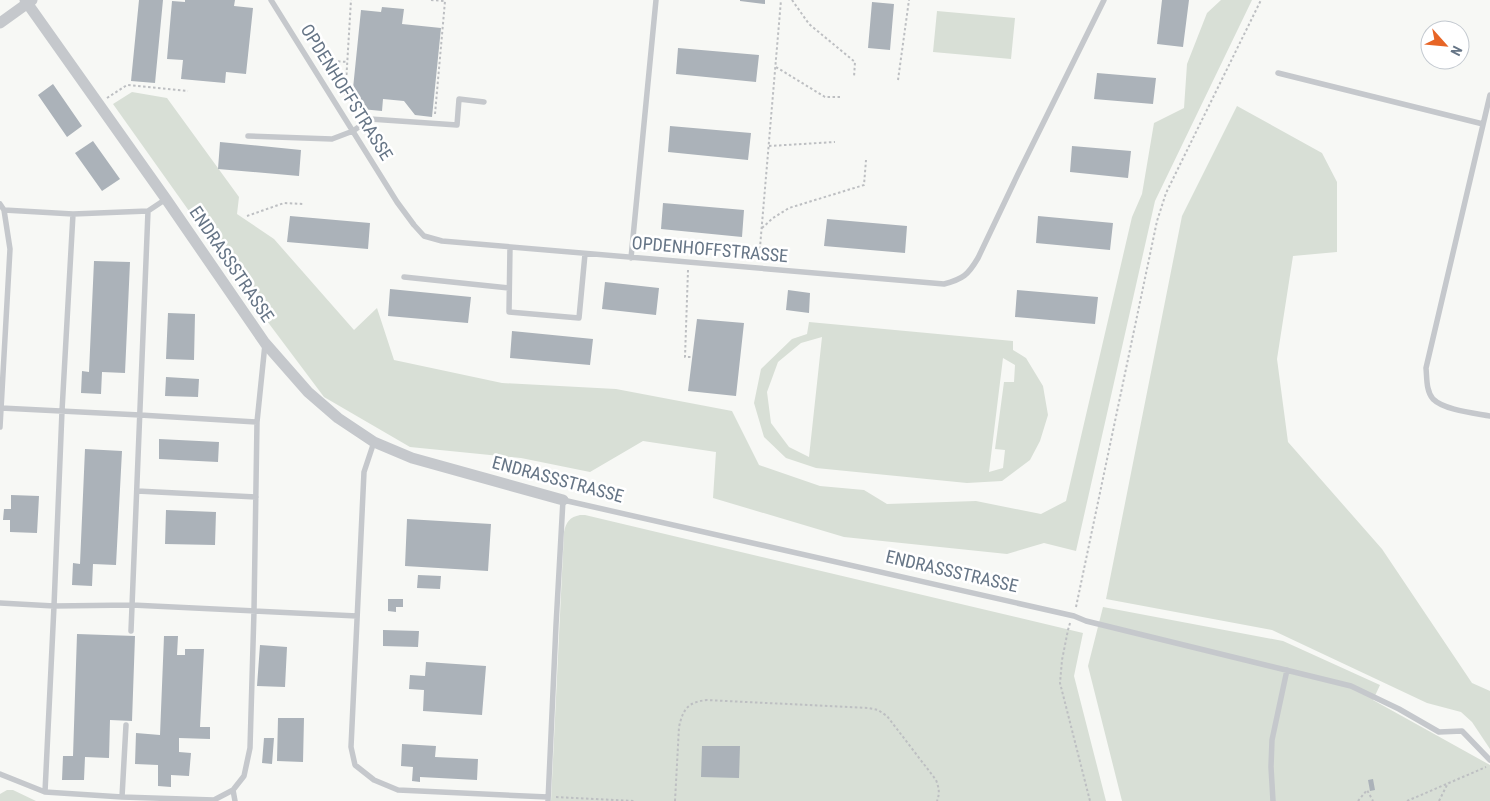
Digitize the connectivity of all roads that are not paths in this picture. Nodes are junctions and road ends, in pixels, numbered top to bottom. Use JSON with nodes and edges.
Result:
{"nodes":[{"id":1,"x":272,"y":0,"type":"edge"},
{"id":2,"x":656,"y":0,"type":"edge"},
{"id":3,"x":1104,"y":0,"type":"edge"},
{"id":4,"x":28,"y":1,"type":"edge"},
{"id":5,"x":0,"y":23,"type":"edge"},
{"id":6,"x":1278,"y":73,"type":"dead end"},
{"id":7,"x":1490,"y":95,"type":"edge"},
{"id":8,"x":484,"y":102,"type":"dead end"},
{"id":9,"x":1483,"y":124,"type":"junction"},
{"id":10,"x":353,"y":131,"type":"junction"},
{"id":11,"x":248,"y":136,"type":"dead end"},
{"id":12,"x":166,"y":199,"type":"junction"},
{"id":13,"x":2,"y":207,"type":"edge"},
{"id":14,"x":148,"y":211,"type":"junction"},
{"id":15,"x":73,"y":214,"type":"junction"},
{"id":16,"x":510,"y":248,"type":"junction"},
{"id":17,"x":585,"y":254,"type":"junction"},
{"id":18,"x":631,"y":258,"type":"junction"},
{"id":19,"x":404,"y":277,"type":"dead end"},
{"id":20,"x":510,"y":288,"type":"junction"},
{"id":21,"x":265,"y":343,"type":"junction"},
{"id":22,"x":1,"y":408,"type":"edge"},
{"id":23,"x":62,"y":411,"type":"junction"},
{"id":24,"x":140,"y":415,"type":"junction"},
{"id":25,"x":1490,"y":416,"type":"edge"},
{"id":26,"x":257,"y":422,"type":"junction"},
{"id":27,"x":0,"y":427,"type":"edge"},
{"id":28,"x":374,"y":442,"type":"junction"},
{"id":29,"x":136,"y":491,"type":"junction"},
{"id":30,"x":256,"y":497,"type":"junction"},
{"id":31,"x":563,"y":500,"type":"junction"},
{"id":32,"x":0,"y":603,"type":"edge"},
{"id":33,"x":132,"y":605,"type":"junction"},
{"id":34,"x":54,"y":606,"type":"junction"},
{"id":35,"x":254,"y":611,"type":"junction"},
{"id":36,"x":357,"y":616,"type":"junction"},
{"id":37,"x":131,"y":631,"type":"dead end"},
{"id":38,"x":1287,"y":670,"type":"junction"},
{"id":39,"x":126,"y":726,"type":"dead end"},
{"id":40,"x":1490,"y":760,"type":"edge"},
{"id":41,"x":0,"y":774,"type":"edge"},
{"id":42,"x":233,"y":790,"type":"junction"},
{"id":43,"x":45,"y":792,"type":"junction"},
{"id":44,"x":122,"y":797,"type":"junction"},
{"id":45,"x":548,"y":799,"type":"edge"},
{"id":46,"x":235,"y":801,"type":"edge"},
{"id":47,"x":1273,"y":801,"type":"edge"}],
"edges":[{"from":1,"to":10,"type":"lane","name":"OPDENHOFFSTRASSE"},
{"from":2,"to":18,"type":"lane"},
{"from":3,"to":18,"type":"lane","name":"OPDENHOFFSTRASSE"},
{"from":4,"to":5,"type":"street"},
{"from":4,"to":12,"type":"street","name":"ENDRASSSTRASSE"},
{"from":6,"to":9,"type":"lane"},
{"from":7,"to":9,"type":"lane"},
{"from":8,"to":10,"type":"lane"},
{"from":9,"to":25,"type":"lane"},
{"from":10,"to":11,"type":"lane"},
{"from":10,"to":16,"type":"lane","name":"OPDENHOFFSTRASSE"},
{"from":12,"to":14,"type":"lane"},
{"from":12,"to":21,"type":"street","name":"ENDRASSSTRASSE"},
{"from":13,"to":15,"type":"lane"},
{"from":13,"to":22,"type":"lane"},
{"from":14,"to":15,"type":"lane"},
{"from":14,"to":24,"type":"lane"},
{"from":15,"to":23,"type":"lane"},
{"from":16,"to":17,"type":"lane","name":"OPDENHOFFSTRASSE"},
{"from":16,"to":20,"type":"lane"},
{"from":17,"to":18,"type":"lane","name":"OPDENHOFFSTRASSE"},
{"from":17,"to":20,"type":"lane"},
{"from":19,"to":20,"type":"lane"},
{"from":21,"to":26,"type":"lane"},
{"from":21,"to":28,"type":"street","name":"ENDRASSSTRASSE"},
{"from":22,"to":23,"type":"lane"},
{"from":22,"to":27,"type":"lane"},
{"from":23,"to":24,"type":"lane"},
{"from":23,"to":34,"type":"lane"},
{"from":24,"to":26,"type":"lane"},
{"from":24,"to":29,"type":"lane"},
{"from":26,"to":30,"type":"lane"},
{"from":28,"to":31,"type":"street","name":"ENDRASSSTRASSE"},
{"from":28,"to":36,"type":"lane"},
{"from":29,"to":30,"type":"lane"},
{"from":29,"to":33,"type":"lane"},
{"from":30,"to":35,"type":"lane"},
{"from":31,"to":38,"type":"lane","name":"ENDRASSSTRASSE"},
{"from":31,"to":45,"type":"lane"},
{"from":32,"to":34,"type":"lane"},
{"from":33,"to":34,"type":"lane"},
{"from":33,"to":35,"type":"lane"},
{"from":33,"to":37,"type":"lane"},
{"from":34,"to":43,"type":"lane"},
{"from":35,"to":36,"type":"lane"},
{"from":35,"to":42,"type":"lane"},
{"from":36,"to":45,"type":"lane"},
{"from":38,"to":40,"type":"lane","name":"ENDRASSSTRASSE"},
{"from":38,"to":47,"type":"lane"},
{"from":39,"to":44,"type":"lane"},
{"from":41,"to":43,"type":"lane"},
{"from":42,"to":44,"type":"lane"},
{"from":42,"to":46,"type":"lane"},
{"from":43,"to":44,"type":"lane"}]}
